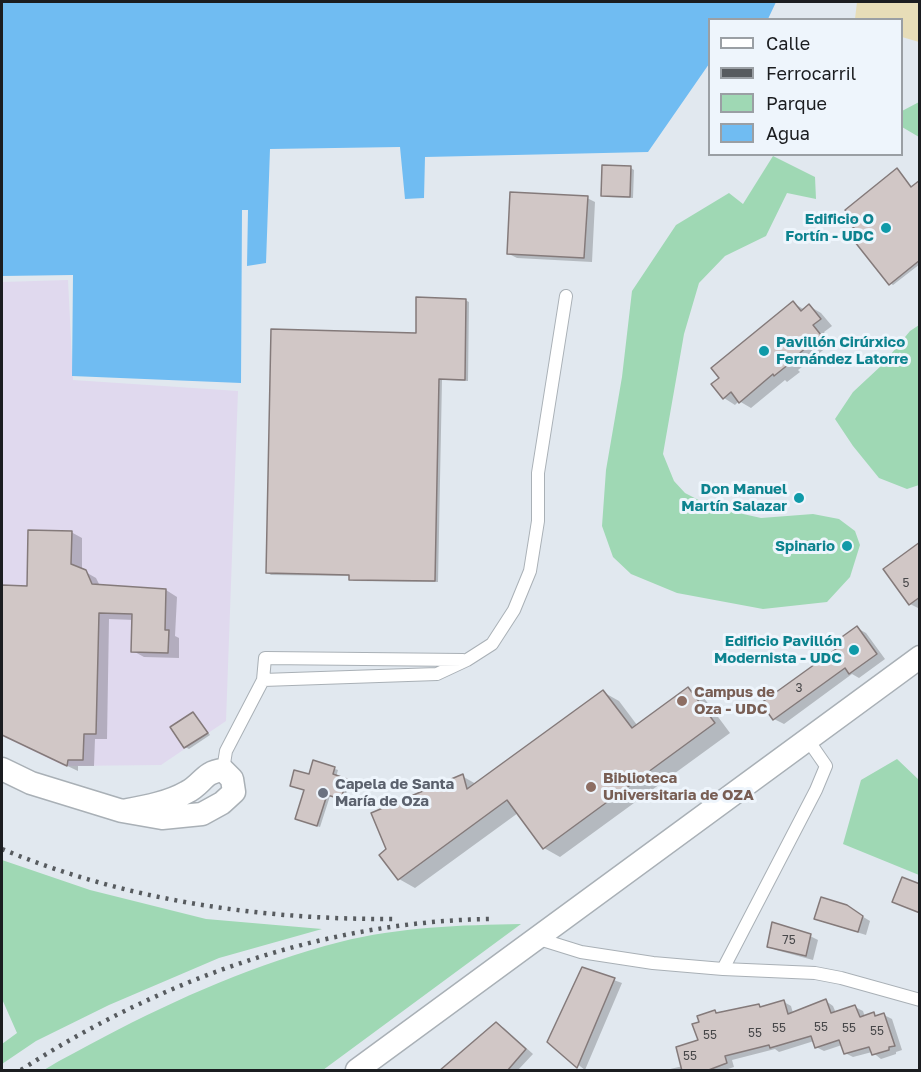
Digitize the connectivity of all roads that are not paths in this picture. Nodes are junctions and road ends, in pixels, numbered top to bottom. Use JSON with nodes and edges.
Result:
{"nodes":[{"id":1,"x":566,"y":296,"type":"dead end"},
{"id":2,"x":920,"y":657,"type":"edge"},
{"id":3,"x":467,"y":660,"type":"junction"},
{"id":4,"x":263,"y":680,"type":"junction"},
{"id":5,"x":808,"y":740,"type":"junction"},
{"id":6,"x":2,"y":769,"type":"edge"},
{"id":7,"x":223,"y":770,"type":"junction"},
{"id":8,"x":122,"y":811,"type":"junction"},
{"id":9,"x":536,"y":938,"type":"junction"},
{"id":10,"x":723,"y":969,"type":"junction"},
{"id":11,"x":920,"y":1000,"type":"edge"},
{"id":12,"x":357,"y":1071,"type":"edge"}],
"edges":[{"from":1,"to":3,"type":"lane"},
{"from":2,"to":5,"type":"street"},
{"from":3,"to":4,"type":"lane"},
{"from":3,"to":4,"type":"lane"},
{"from":4,"to":7,"type":"lane"},
{"from":5,"to":9,"type":"street"},
{"from":5,"to":10,"type":"lane"},
{"from":6,"to":8,"type":"street"},
{"from":7,"to":8,"type":"street"},
{"from":7,"to":8,"type":"street"},
{"from":9,"to":10,"type":"lane"},
{"from":9,"to":12,"type":"street"},
{"from":10,"to":11,"type":"lane"}]}
